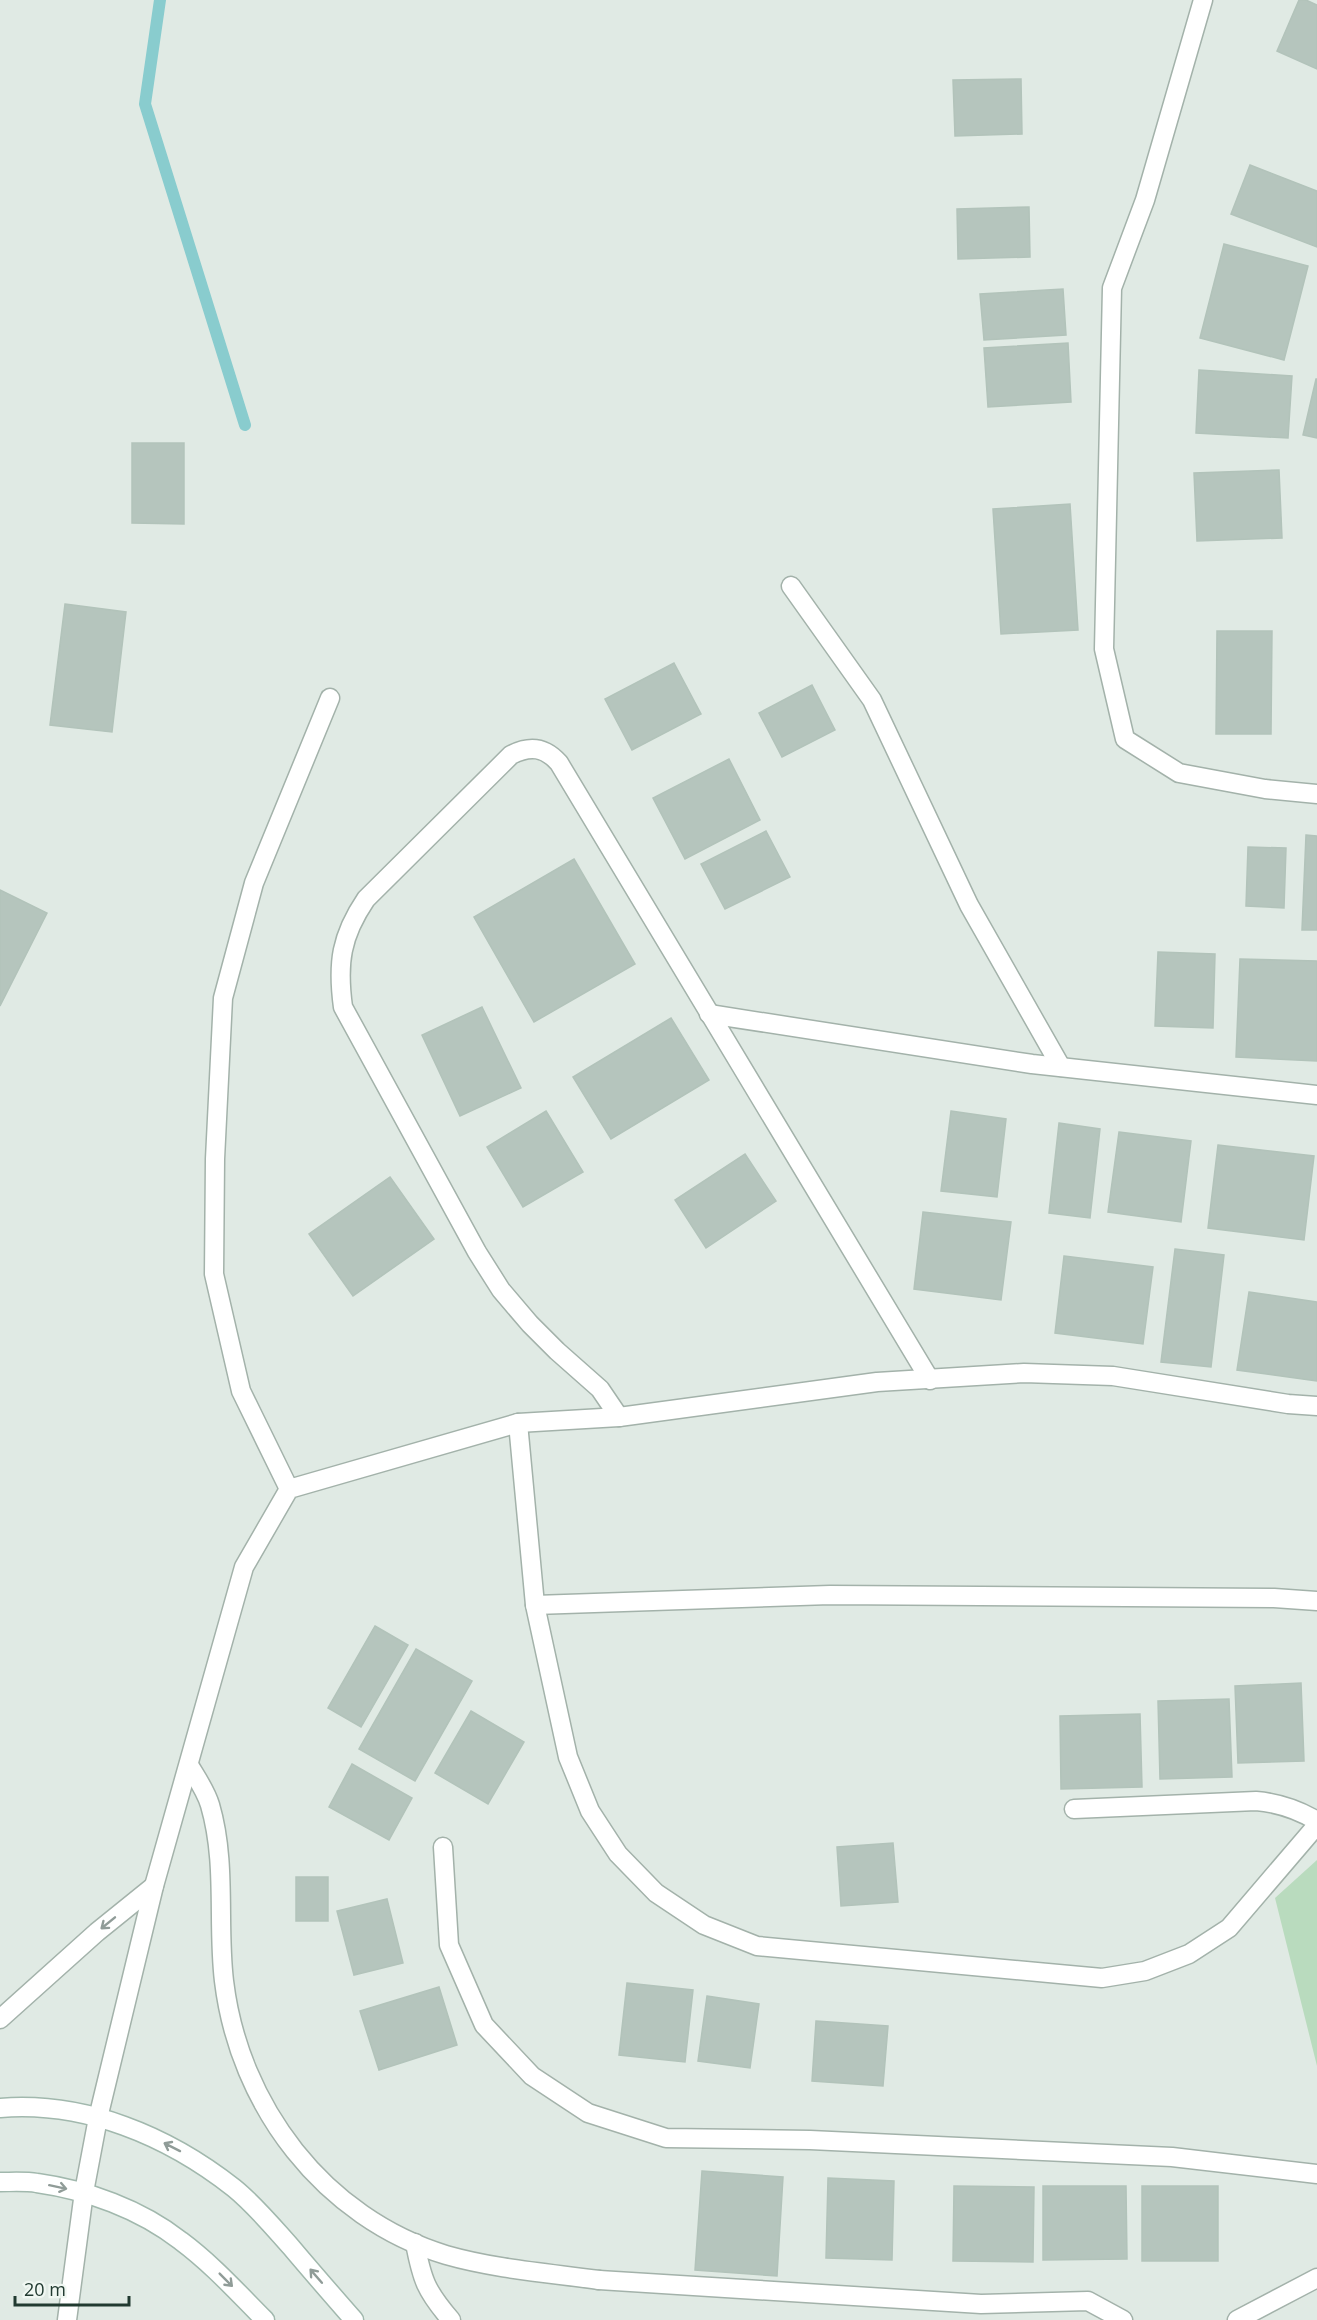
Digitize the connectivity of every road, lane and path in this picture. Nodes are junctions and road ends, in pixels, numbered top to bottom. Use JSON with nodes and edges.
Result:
{"nodes":[{"id":1,"x":1203,"y":0,"type":"edge"},
{"id":2,"x":791,"y":586,"type":"dead end"},
{"id":3,"x":330,"y":698,"type":"dead end"},
{"id":4,"x":1317,"y":794,"type":"edge"},
{"id":5,"x":709,"y":1014,"type":"junction"},
{"id":6,"x":1061,"y":1067,"type":"junction"},
{"id":7,"x":1317,"y":1095,"type":"edge"},
{"id":8,"x":930,"y":1380,"type":"junction"},
{"id":9,"x":1317,"y":1406,"type":"edge"},
{"id":10,"x":619,"y":1417,"type":"junction"},
{"id":11,"x":518,"y":1423,"type":"junction"},
{"id":12,"x":289,"y":1489,"type":"junction"},
{"id":13,"x":1317,"y":1601,"type":"edge"},
{"id":14,"x":535,"y":1605,"type":"junction"},
{"id":15,"x":189,"y":1765,"type":"junction"},
{"id":16,"x":1074,"y":1809,"type":"dead end"},
{"id":17,"x":1317,"y":1823,"type":"edge"},
{"id":18,"x":443,"y":1847,"type":"dead end"},
{"id":19,"x":154,"y":1886,"type":"junction"},
{"id":20,"x":0,"y":2019,"type":"edge"},
{"id":21,"x":0,"y":2108,"type":"edge"},
{"id":22,"x":98,"y":2118,"type":"junction"},
{"id":23,"x":1317,"y":2174,"type":"edge"},
{"id":24,"x":0,"y":2182,"type":"edge"},
{"id":25,"x":84,"y":2192,"type":"junction"},
{"id":26,"x":415,"y":2243,"type":"junction"},
{"id":27,"x":1317,"y":2278,"type":"edge"},
{"id":28,"x":67,"y":2320,"type":"edge"},
{"id":29,"x":265,"y":2320,"type":"edge"},
{"id":30,"x":354,"y":2320,"type":"edge"},
{"id":31,"x":451,"y":2320,"type":"edge"},
{"id":32,"x":1123,"y":2320,"type":"edge"},
{"id":33,"x":1238,"y":2320,"type":"edge"}],
"edges":[{"from":1,"to":4,"type":"street"},
{"from":2,"to":6,"type":"street"},
{"from":3,"to":12,"type":"street"},
{"from":5,"to":6,"type":"street"},
{"from":5,"to":8,"type":"street"},
{"from":5,"to":10,"type":"street"},
{"from":6,"to":7,"type":"street"},
{"from":8,"to":9,"type":"street"},
{"from":8,"to":10,"type":"street"},
{"from":10,"to":11,"type":"street"},
{"from":11,"to":12,"type":"street"},
{"from":11,"to":14,"type":"street"},
{"from":12,"to":15,"type":"street"},
{"from":13,"to":14,"type":"street"},
{"from":14,"to":17,"type":"street"},
{"from":15,"to":19,"type":"street"},
{"from":15,"to":26,"type":"street"},
{"from":16,"to":17,"type":"street"},
{"from":18,"to":23,"type":"street"},
{"from":19,"to":20,"type":"street","one_way":true},
{"from":19,"to":22,"type":"street"},
{"from":21,"to":22,"type":"street"},
{"from":22,"to":25,"type":"street"},
{"from":30,"to":22,"type":"street","one_way":true},
{"from":24,"to":25,"type":"street","one_way":true},
{"from":25,"to":28,"type":"street"},
{"from":25,"to":29,"type":"street","one_way":true},
{"from":26,"to":31,"type":"street"},
{"from":26,"to":32,"type":"street"},
{"from":27,"to":33,"type":"street"}]}
